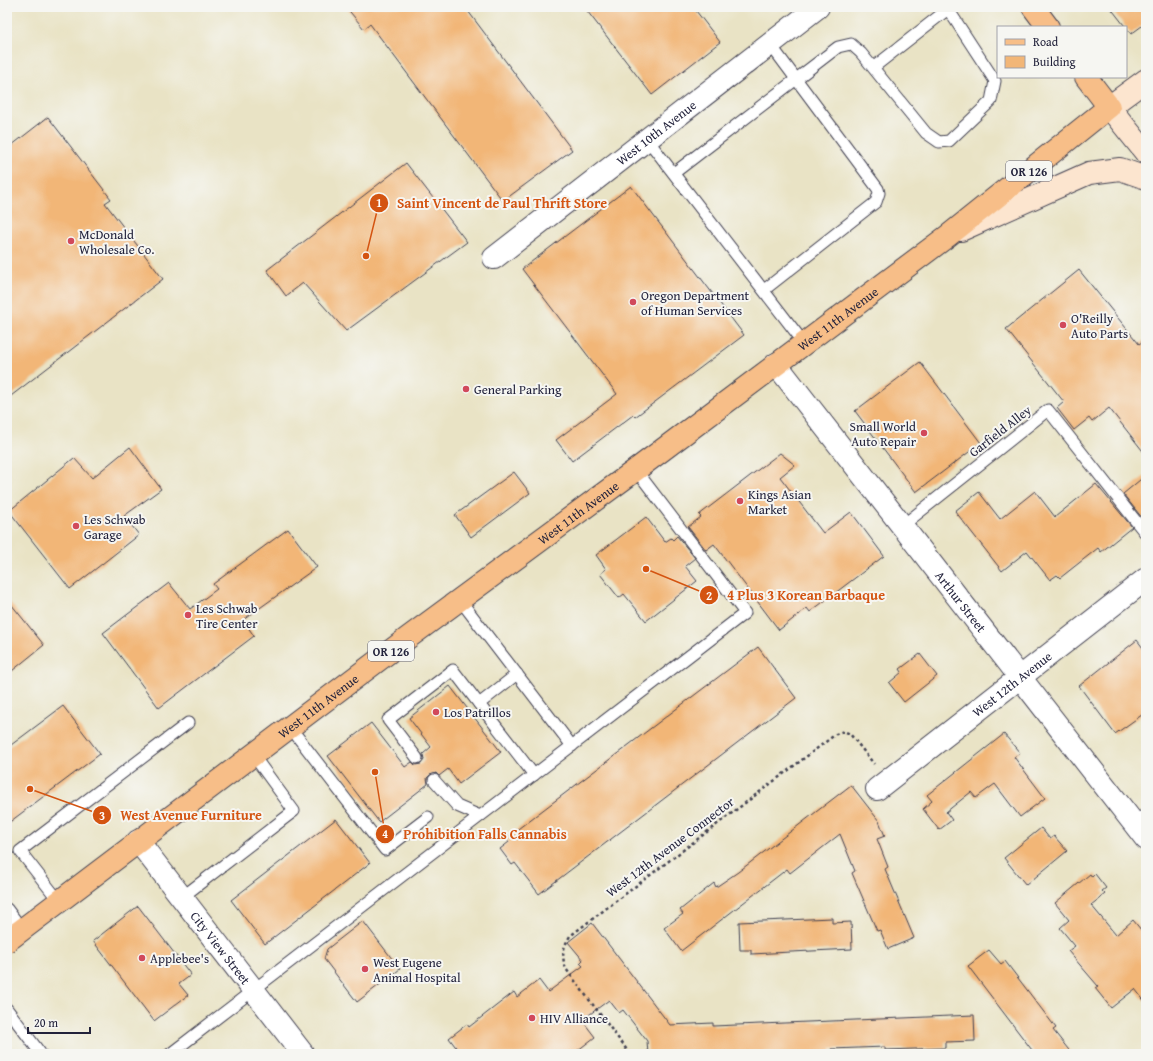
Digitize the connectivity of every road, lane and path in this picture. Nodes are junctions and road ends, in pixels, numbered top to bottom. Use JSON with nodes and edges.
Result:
{"nodes":[{"id":1,"x":818,"y":7,"type":"edge"},
{"id":2,"x":1033,"y":7,"type":"edge"},
{"id":3,"x":950,"y":8,"type":"edge"},
{"id":4,"x":1047,"y":26,"type":"edge"},
{"id":5,"x":770,"y":44,"type":"junction"},
{"id":6,"x":874,"y":67,"type":"junction"},
{"id":7,"x":1087,"y":78,"type":"edge"},
{"id":8,"x":797,"y":79,"type":"junction"},
{"id":9,"x":1146,"y":80,"type":"edge"},
{"id":10,"x":1109,"y":107,"type":"junction"},
{"id":11,"x":647,"y":140,"type":"junction"},
{"id":12,"x":1146,"y":153,"type":"edge"},
{"id":13,"x":674,"y":173,"type":"junction"},
{"id":14,"x":1146,"y":178,"type":"edge"},
{"id":15,"x":949,"y":235,"type":"junction"},
{"id":16,"x":494,"y":258,"type":"dead end"},
{"id":17,"x":764,"y":290,"type":"junction"},
{"id":18,"x":804,"y":343,"type":"junction"},
{"id":19,"x":776,"y":364,"type":"junction"},
{"id":20,"x":636,"y":470,"type":"junction"},
{"id":21,"x":902,"y":526,"type":"junction"},
{"id":22,"x":1146,"y":534,"type":"edge"},
{"id":23,"x":1146,"y":579,"type":"edge"},
{"id":24,"x":460,"y":600,"type":"junction"},
{"id":25,"x":517,"y":674,"type":"junction"},
{"id":26,"x":1020,"y":678,"type":"junction"},
{"id":27,"x":480,"y":704,"type":"junction"},
{"id":28,"x":188,"y":723,"type":"dead end"},
{"id":29,"x":290,"y":727,"type":"junction"},
{"id":30,"x":572,"y":746,"type":"junction"},
{"id":31,"x":253,"y":755,"type":"junction"},
{"id":32,"x":417,"y":758,"type":"dead end"},
{"id":33,"x":534,"y":775,"type":"junction"},
{"id":34,"x":434,"y":780,"type":"dead end"},
{"id":35,"x":882,"y":785,"type":"joint"},
{"id":36,"x":480,"y":816,"type":"junction"},
{"id":37,"x":428,"y":817,"type":"dead end"},
{"id":38,"x":1142,"y":826,"type":"edge"},
{"id":39,"x":138,"y":842,"type":"junction"},
{"id":40,"x":181,"y":898,"type":"junction"},
{"id":41,"x":59,"y":902,"type":"junction"},
{"id":42,"x":7,"y":909,"type":"edge"},
{"id":43,"x":15,"y":935,"type":"edge"},
{"id":44,"x":254,"y":990,"type":"junction"},
{"id":45,"x":7,"y":1009,"type":"edge"},
{"id":46,"x":41,"y":1054,"type":"edge"},
{"id":47,"x":170,"y":1054,"type":"edge"},
{"id":48,"x":303,"y":1054,"type":"edge"},
{"id":49,"x":630,"y":1054,"type":"edge"}],
"edges":[{"from":1,"to":5,"type":"street","name":"West 10th Avenue"},
{"from":2,"to":4,"type":"main road"},
{"from":3,"to":6,"type":"lane"},
{"from":3,"to":6,"type":"lane"},
{"from":5,"to":8,"type":"lane"},
{"from":5,"to":11,"type":"street","name":"West 10th Avenue"},
{"from":6,"to":8,"type":"lane"},
{"from":7,"to":10,"type":"main road"},
{"from":8,"to":13,"type":"lane"},
{"from":8,"to":17,"type":"lane"},
{"from":9,"to":10,"type":"main road","name":"West 11th Avenue"},
{"from":10,"to":12,"type":"main road"},
{"from":10,"to":15,"type":"main road","name":"West 11th Avenue","number":"OR 126"},
{"from":11,"to":13,"type":"lane"},
{"from":11,"to":16,"type":"street","name":"West 10th Avenue"},
{"from":13,"to":17,"type":"lane"},
{"from":14,"to":15,"type":"main road"},
{"from":15,"to":18,"type":"main road","name":"West 11th Avenue","number":"OR 126"},
{"from":17,"to":18,"type":"lane"},
{"from":18,"to":19,"type":"main road","name":"West 11th Avenue","number":"OR 126"},
{"from":19,"to":20,"type":"main road","name":"West 11th Avenue","number":"OR 126"},
{"from":19,"to":21,"type":"street","name":"Arthur Street"},
{"from":20,"to":24,"type":"main road","name":"West 11th Avenue","number":"OR 126"},
{"from":20,"to":30,"type":"lane"},
{"from":21,"to":22,"type":"lane","name":"Garfield Alley"},
{"from":21,"to":26,"type":"street","name":"Arthur Street"},
{"from":23,"to":26,"type":"street","name":"West 12th Avenue"},
{"from":24,"to":25,"type":"lane"},
{"from":24,"to":29,"type":"main road","name":"West 11th Avenue","number":"OR 126"},
{"from":25,"to":27,"type":"lane"},
{"from":25,"to":30,"type":"lane"},
{"from":26,"to":35,"type":"street","name":"West 12th Avenue"},
{"from":26,"to":38,"type":"street","name":"Arthur Street"},
{"from":27,"to":32,"type":"lane"},
{"from":27,"to":33,"type":"lane"},
{"from":28,"to":41,"type":"lane"},
{"from":29,"to":31,"type":"main road","name":"West 11th Avenue","number":"OR 126"},
{"from":29,"to":37,"type":"lane"},
{"from":30,"to":33,"type":"lane"},
{"from":31,"to":39,"type":"main road","name":"West 11th Avenue","number":"OR 126"},
{"from":31,"to":40,"type":"lane"},
{"from":33,"to":36,"type":"lane"},
{"from":34,"to":36,"type":"lane"},
{"from":35,"to":49,"type":"path","name":"West 12th Avenue Connector"},
{"from":36,"to":44,"type":"lane"},
{"from":39,"to":40,"type":"street","name":"City View Street"},
{"from":39,"to":41,"type":"main road","name":"West 11th Avenue","number":"OR 126"},
{"from":40,"to":44,"type":"street","name":"City View Street"},
{"from":41,"to":43,"type":"main road","name":"West 11th Avenue","number":"OR 126"},
{"from":42,"to":43,"type":"lane"},
{"from":44,"to":47,"type":"lane"},
{"from":44,"to":48,"type":"street","name":"City View Street"},
{"from":45,"to":46,"type":"lane"}]}
